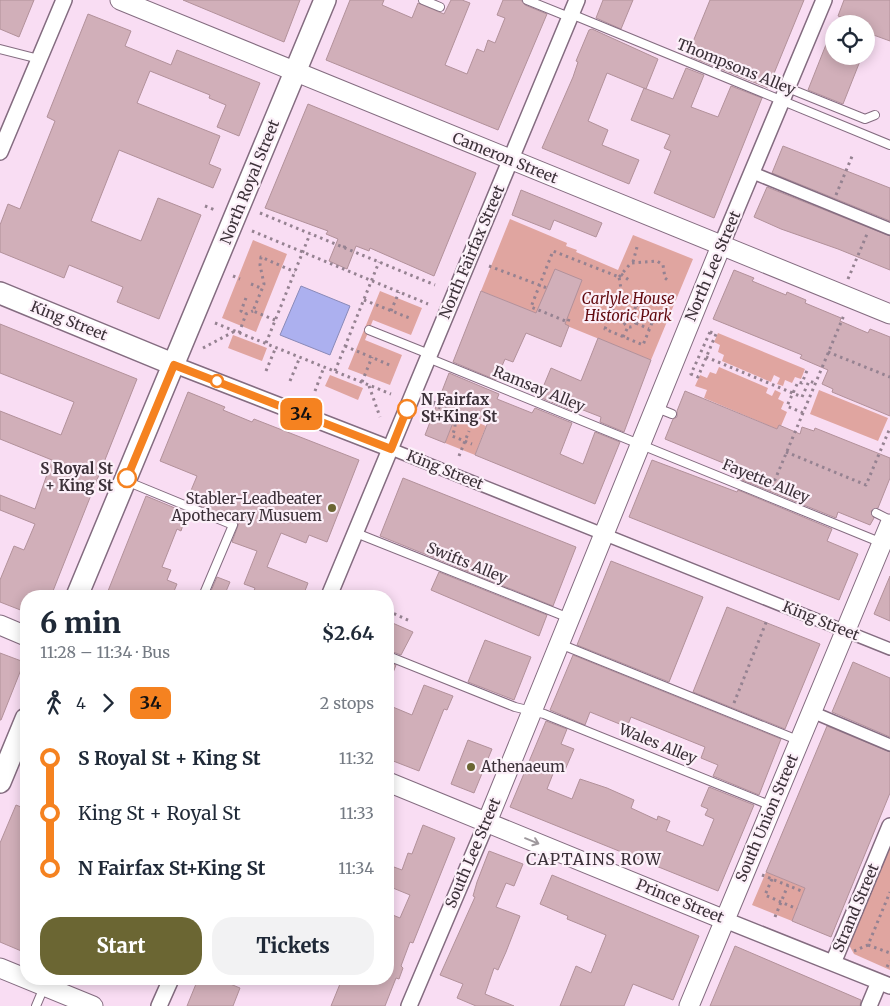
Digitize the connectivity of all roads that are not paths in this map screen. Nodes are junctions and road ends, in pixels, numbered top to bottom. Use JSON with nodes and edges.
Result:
{"nodes":[{"id":1,"x":64,"y":0,"type":"edge"},
{"id":2,"x":120,"y":0,"type":"edge"},
{"id":3,"x":325,"y":0,"type":"edge"},
{"id":4,"x":423,"y":0,"type":"edge"},
{"id":5,"x":527,"y":0,"type":"edge"},
{"id":6,"x":824,"y":0,"type":"edge"},
{"id":7,"x":440,"y":7,"type":"dead end"},
{"id":8,"x":572,"y":10,"type":"edge"},
{"id":9,"x":0,"y":49,"type":"edge"},
{"id":10,"x":39,"y":59,"type":"junction"},
{"id":11,"x":296,"y":71,"type":"junction"},
{"id":12,"x":785,"y":94,"type":"junction"},
{"id":13,"x":875,"y":115,"type":"dead end"},
{"id":14,"x":890,"y":145,"type":"edge"},
{"id":15,"x":0,"y":152,"type":"edge"},
{"id":16,"x":510,"y":160,"type":"junction"},
{"id":17,"x":753,"y":173,"type":"junction"},
{"id":18,"x":890,"y":229,"type":"edge"},
{"id":19,"x":721,"y":246,"type":"junction"},
{"id":20,"x":0,"y":293,"type":"edge"},
{"id":21,"x":890,"y":314,"type":"edge"},
{"id":22,"x":370,"y":330,"type":"dead end"},
{"id":23,"x":429,"y":356,"type":"junction"},
{"id":24,"x":174,"y":365,"type":"junction"},
{"id":25,"x":639,"y":445,"type":"junction"},
{"id":26,"x":391,"y":449,"type":"junction"},
{"id":27,"x":126,"y":481,"type":"junction"},
{"id":28,"x":883,"y":518,"type":"edge"},
{"id":29,"x":890,"y":520,"type":"edge"},
{"id":30,"x":356,"y":533,"type":"junction"},
{"id":31,"x":603,"y":534,"type":"junction"},
{"id":32,"x":882,"y":543,"type":"junction"},
{"id":33,"x":80,"y":590,"type":"edge"},
{"id":34,"x":206,"y":590,"type":"edge"},
{"id":35,"x":332,"y":590,"type":"edge"},
{"id":36,"x":569,"y":618,"type":"junction"},
{"id":37,"x":0,"y":625,"type":"edge"},
{"id":38,"x":846,"y":631,"type":"junction"},
{"id":39,"x":20,"y":633,"type":"edge"},
{"id":40,"x":559,"y":643,"type":"junction"},
{"id":41,"x":890,"y":649,"type":"edge"},
{"id":42,"x":394,"y":658,"type":"edge"},
{"id":43,"x":532,"y":711,"type":"junction"},
{"id":44,"x":812,"y":712,"type":"junction"},
{"id":45,"x":20,"y":734,"type":"edge"},
{"id":46,"x":800,"y":740,"type":"junction"},
{"id":47,"x":890,"y":745,"type":"edge"},
{"id":48,"x":0,"y":782,"type":"edge"},
{"id":49,"x":394,"y":784,"type":"edge"},
{"id":50,"x":773,"y":806,"type":"junction"},
{"id":51,"x":487,"y":822,"type":"junction"},
{"id":52,"x":890,"y":826,"type":"edge"},
{"id":53,"x":725,"y":920,"type":"junction"},
{"id":54,"x":833,"y":963,"type":"junction"},
{"id":55,"x":0,"y":968,"type":"edge"},
{"id":56,"x":20,"y":975,"type":"edge"},
{"id":57,"x":884,"y":984,"type":"edge"},
{"id":58,"x":44,"y":985,"type":"edge"},
{"id":59,"x":46,"y":985,"type":"edge"},
{"id":60,"x":169,"y":985,"type":"edge"},
{"id":61,"x":36,"y":1006,"type":"edge"},
{"id":62,"x":93,"y":1006,"type":"edge"},
{"id":63,"x":160,"y":1006,"type":"edge"},
{"id":64,"x":409,"y":1006,"type":"edge"},
{"id":65,"x":690,"y":1006,"type":"edge"},
{"id":66,"x":869,"y":1006,"type":"edge"}],
"edges":[{"from":1,"to":10,"type":"street"},
{"from":2,"to":11,"type":"street","name":"Cameron Street"},
{"from":3,"to":11,"type":"main road","name":"North Royal Street"},
{"from":4,"to":7,"type":"lane"},
{"from":5,"to":8,"type":"lane","name":"Thompsons Alley"},
{"from":6,"to":12,"type":"street","name":"North Lee Street"},
{"from":8,"to":12,"type":"lane","name":"Thompsons Alley"},
{"from":8,"to":16,"type":"street","name":"North Fairfax Street"},
{"from":9,"to":10,"type":"lane"},
{"from":10,"to":15,"type":"street"},
{"from":11,"to":16,"type":"street","name":"Cameron Street"},
{"from":11,"to":24,"type":"main road","name":"North Royal Street"},
{"from":12,"to":13,"type":"lane"},
{"from":12,"to":14,"type":"lane","name":"Thompsons Alley"},
{"from":12,"to":17,"type":"street","name":"North Lee Street"},
{"from":16,"to":19,"type":"street","name":"Cameron Street"},
{"from":16,"to":23,"type":"street","name":"North Fairfax Street"},
{"from":17,"to":18,"type":"street"},
{"from":17,"to":19,"type":"street","name":"North Lee Street"},
{"from":19,"to":21,"type":"street","name":"Cameron Street"},
{"from":19,"to":25,"type":"street","name":"North Lee Street"},
{"from":20,"to":24,"type":"main road","name":"King Street"},
{"from":22,"to":23,"type":"lane","name":"Ramsay Alley"},
{"from":23,"to":25,"type":"lane","name":"Ramsay Alley"},
{"from":23,"to":26,"type":"street","name":"North Fairfax Street"},
{"from":24,"to":26,"type":"street","name":"King Street"},
{"from":24,"to":27,"type":"main road","name":"North Royal Street"},
{"from":25,"to":31,"type":"street","name":"North Lee Street"},
{"from":25,"to":32,"type":"lane","name":"Fayette Alley"},
{"from":26,"to":30,"type":"street","name":"North Fairfax Street"},
{"from":26,"to":31,"type":"street","name":"King Street"},
{"from":27,"to":33,"type":"main road","name":"North Royal Street"},
{"from":27,"to":34,"type":"lane"},
{"from":28,"to":29,"type":"lane"},
{"from":28,"to":32,"type":"street","name":"South Union Street"},
{"from":30,"to":35,"type":"street","name":"North Fairfax Street"},
{"from":30,"to":36,"type":"lane","name":"Swifts Alley"},
{"from":31,"to":36,"type":"street","name":"South Lee Street"},
{"from":31,"to":38,"type":"street","name":"King Street"},
{"from":32,"to":38,"type":"street","name":"South Union Street"},
{"from":36,"to":40,"type":"street","name":"South Lee Street"},
{"from":37,"to":39,"type":"street"},
{"from":38,"to":41,"type":"street","name":"King Street"},
{"from":38,"to":44,"type":"street","name":"South Union Street"},
{"from":40,"to":43,"type":"street","name":"South Lee Street"},
{"from":40,"to":46,"type":"lane"},
{"from":42,"to":43,"type":"lane","name":"Wales Alley"},
{"from":43,"to":50,"type":"lane","name":"Wales Alley"},
{"from":43,"to":51,"type":"street","name":"South Lee Street"},
{"from":44,"to":46,"type":"street","name":"South Union Street"},
{"from":44,"to":47,"type":"street"},
{"from":45,"to":48,"type":"main road"},
{"from":46,"to":50,"type":"street","name":"South Union Street"},
{"from":49,"to":51,"type":"street","name":"Prince Street"},
{"from":50,"to":53,"type":"street","name":"South Union Street"},
{"from":51,"to":53,"type":"street","name":"Prince Street","one_way":true},
{"from":51,"to":64,"type":"street","name":"South Lee Street"},
{"from":52,"to":54,"type":"street","name":"Strand Street"},
{"from":53,"to":54,"type":"street","name":"Prince Street"},
{"from":53,"to":65,"type":"street","name":"South Union Street"},
{"from":54,"to":57,"type":"street","name":"Prince Street"},
{"from":55,"to":56,"type":"street"},
{"from":57,"to":66,"type":"street"},
{"from":58,"to":61,"type":"lane"},
{"from":59,"to":62,"type":"street"},
{"from":60,"to":63,"type":"street"}]}
